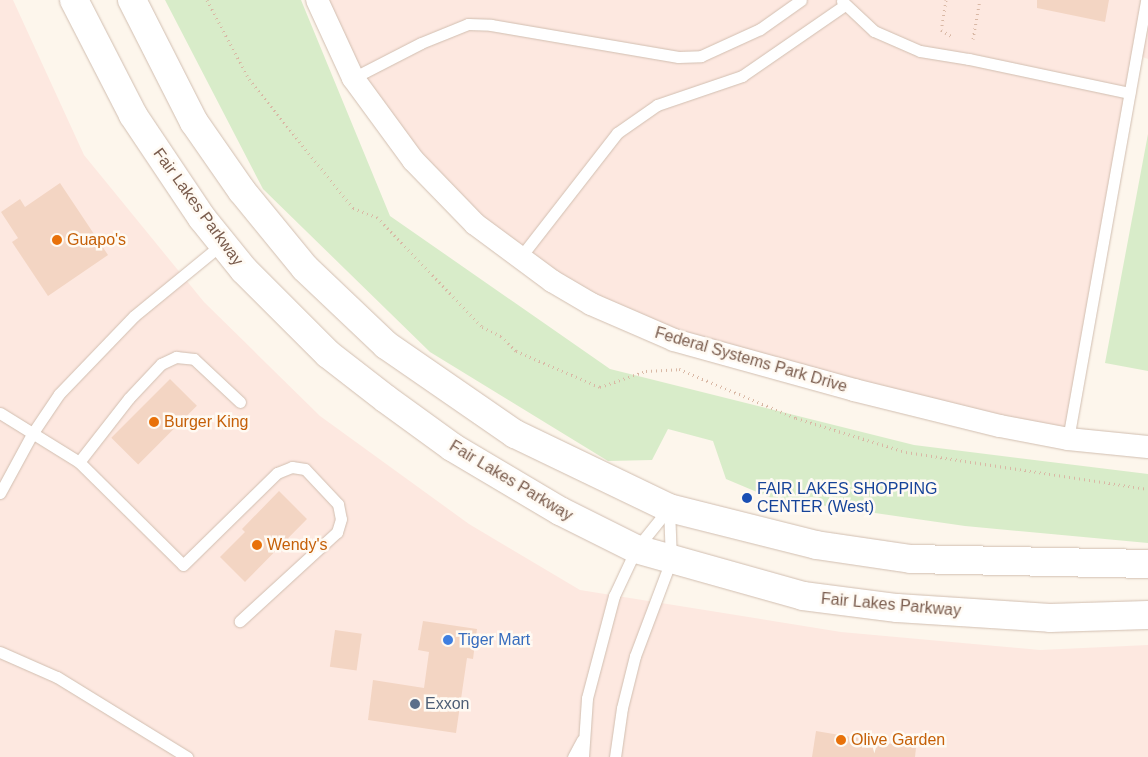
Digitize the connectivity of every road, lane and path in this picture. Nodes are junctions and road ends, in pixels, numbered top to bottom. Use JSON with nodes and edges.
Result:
{"nodes":[{"id":1,"x":74,"y":0,"type":"edge"},
{"id":2,"x":132,"y":0,"type":"edge"},
{"id":3,"x":317,"y":0,"type":"edge"},
{"id":4,"x":800,"y":0,"type":"edge"},
{"id":5,"x":946,"y":0,"type":"edge"},
{"id":6,"x":980,"y":0,"type":"edge"},
{"id":7,"x":1146,"y":0,"type":"edge"},
{"id":8,"x":844,"y":3,"type":"edge"},
{"id":9,"x":953,"y":37,"type":"dead end"},
{"id":10,"x":974,"y":39,"type":"dead end"},
{"id":11,"x":353,"y":78,"type":"junction"},
{"id":12,"x":1129,"y":94,"type":"junction"},
{"id":13,"x":222,"y":244,"type":"junction"},
{"id":14,"x":519,"y":259,"type":"junction"},
{"id":15,"x":240,"y":402,"type":"dead end"},
{"id":16,"x":0,"y":413,"type":"edge"},
{"id":17,"x":32,"y":434,"type":"junction"},
{"id":18,"x":1068,"y":439,"type":"junction"},
{"id":19,"x":1148,"y":447,"type":"edge"},
{"id":20,"x":79,"y":462,"type":"junction"},
{"id":21,"x":0,"y":492,"type":"edge"},
{"id":22,"x":668,"y":508,"type":"junction"},
{"id":23,"x":636,"y":549,"type":"junction"},
{"id":24,"x":671,"y":560,"type":"junction"},
{"id":25,"x":1148,"y":564,"type":"edge"},
{"id":26,"x":1148,"y":615,"type":"edge"},
{"id":27,"x":240,"y":622,"type":"dead end"},
{"id":28,"x":0,"y":652,"type":"edge"},
{"id":29,"x":584,"y":734,"type":"junction"},
{"id":30,"x":187,"y":757,"type":"edge"},
{"id":31,"x":573,"y":757,"type":"edge"},
{"id":32,"x":583,"y":757,"type":"edge"},
{"id":33,"x":615,"y":757,"type":"edge"}],
"edges":[{"from":1,"to":13,"type":"main road","name":"Fair Lakes Parkway"},
{"from":2,"to":22,"type":"main road"},
{"from":3,"to":11,"type":"street","name":"Federal Systems Park Drive"},
{"from":4,"to":11,"type":"lane"},
{"from":5,"to":9,"type":"path"},
{"from":6,"to":10,"type":"path"},
{"from":7,"to":12,"type":"lane"},
{"from":8,"to":12,"type":"lane"},
{"from":8,"to":14,"type":"lane"},
{"from":11,"to":14,"type":"street","name":"Federal Systems Park Drive"},
{"from":12,"to":18,"type":"lane"},
{"from":13,"to":17,"type":"lane"},
{"from":13,"to":23,"type":"main road","name":"Fair Lakes Parkway"},
{"from":14,"to":18,"type":"street","name":"Federal Systems Park Drive"},
{"from":15,"to":20,"type":"lane"},
{"from":16,"to":17,"type":"lane"},
{"from":17,"to":20,"type":"lane"},
{"from":17,"to":21,"type":"lane"},
{"from":18,"to":19,"type":"street","name":"Federal Systems Park Drive"},
{"from":20,"to":27,"type":"lane"},
{"from":22,"to":23,"type":"lane"},
{"from":22,"to":24,"type":"lane"},
{"from":22,"to":25,"type":"main road"},
{"from":23,"to":24,"type":"main road","name":"Fair Lakes Parkway"},
{"from":23,"to":29,"type":"lane"},
{"from":24,"to":26,"type":"main road","name":"Fair Lakes Parkway"},
{"from":24,"to":33,"type":"lane"},
{"from":28,"to":30,"type":"lane"},
{"from":29,"to":31,"type":"lane"},
{"from":29,"to":32,"type":"lane"}]}
